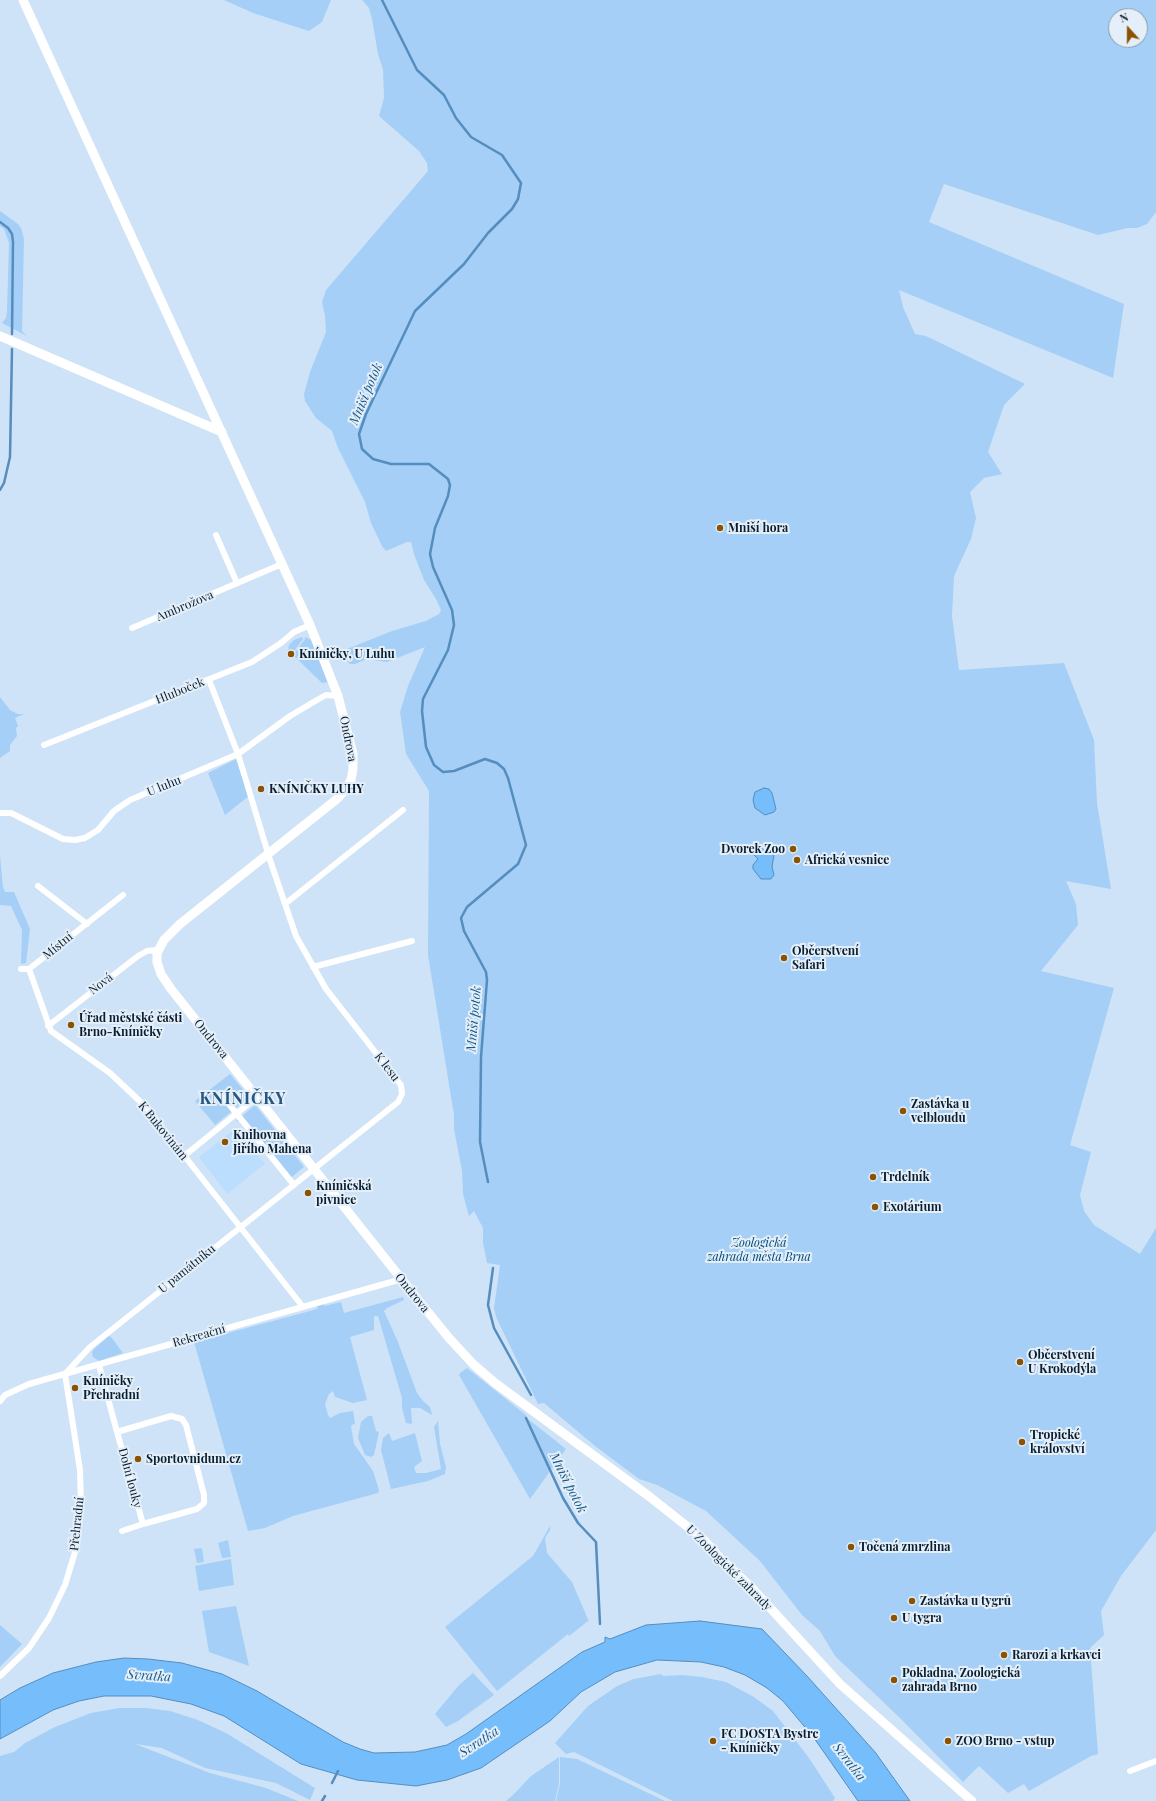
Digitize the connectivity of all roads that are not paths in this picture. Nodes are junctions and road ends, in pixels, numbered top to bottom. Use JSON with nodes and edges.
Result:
{"nodes":[{"id":1,"x":23,"y":0,"type":"edge"},
{"id":2,"x":0,"y":336,"type":"edge"},
{"id":3,"x":222,"y":432,"type":"junction"},
{"id":4,"x":216,"y":535,"type":"dead end"},
{"id":5,"x":282,"y":564,"type":"junction"},
{"id":6,"x":237,"y":583,"type":"junction"},
{"id":7,"x":310,"y":625,"type":"junction"},
{"id":8,"x":132,"y":628,"type":"dead end"},
{"id":9,"x":209,"y":680,"type":"junction"},
{"id":10,"x":338,"y":696,"type":"junction"},
{"id":11,"x":44,"y":745,"type":"dead end"},
{"id":12,"x":238,"y":754,"type":"junction"},
{"id":13,"x":404,"y":810,"type":"dead end"},
{"id":14,"x":0,"y":813,"type":"edge"},
{"id":15,"x":268,"y":854,"type":"junction"},
{"id":16,"x":38,"y":886,"type":"dead end"},
{"id":17,"x":124,"y":895,"type":"dead end"},
{"id":18,"x":285,"y":904,"type":"junction"},
{"id":19,"x":86,"y":924,"type":"junction"},
{"id":20,"x":412,"y":941,"type":"dead end"},
{"id":21,"x":157,"y":950,"type":"junction"},
{"id":22,"x":313,"y":967,"type":"junction"},
{"id":23,"x":21,"y":969,"type":"dead end"},
{"id":24,"x":29,"y":969,"type":"junction"},
{"id":25,"x":48,"y":1026,"type":"junction"},
{"id":26,"x":257,"y":1097,"type":"junction"},
{"id":27,"x":224,"y":1098,"type":"dead end"},
{"id":28,"x":237,"y":1113,"type":"junction"},
{"id":29,"x":184,"y":1156,"type":"junction"},
{"id":30,"x":314,"y":1169,"type":"junction"},
{"id":31,"x":294,"y":1185,"type":"junction"},
{"id":32,"x":240,"y":1227,"type":"junction"},
{"id":33,"x":402,"y":1279,"type":"junction"},
{"id":34,"x":303,"y":1307,"type":"junction"},
{"id":35,"x":467,"y":1358,"type":"joint"},
{"id":36,"x":99,"y":1365,"type":"junction"},
{"id":37,"x":65,"y":1374,"type":"junction"},
{"id":38,"x":0,"y":1400,"type":"edge"},
{"id":39,"x":117,"y":1432,"type":"junction"},
{"id":40,"x":143,"y":1524,"type":"junction"},
{"id":41,"x":122,"y":1531,"type":"dead end"},
{"id":42,"x":0,"y":1676,"type":"edge"},
{"id":43,"x":1156,"y":1761,"type":"edge"},
{"id":44,"x":1130,"y":1771,"type":"dead end"},
{"id":45,"x":972,"y":1801,"type":"edge"}],
"edges":[{"from":1,"to":3,"type":"street","name":"Ondrova"},
{"from":2,"to":3,"type":"street"},
{"from":3,"to":5,"type":"street","name":"Ondrova"},
{"from":4,"to":6,"type":"street"},
{"from":5,"to":6,"type":"street","name":"Ambrožova"},
{"from":5,"to":7,"type":"street","name":"Ondrova"},
{"from":6,"to":8,"type":"street","name":"Ambrožova"},
{"from":7,"to":9,"type":"street","name":"Hluboček"},
{"from":7,"to":10,"type":"street","name":"Ondrova"},
{"from":9,"to":11,"type":"street","name":"Hluboček"},
{"from":9,"to":12,"type":"street","name":"K lesu"},
{"from":10,"to":12,"type":"street","name":"U luhu"},
{"from":10,"to":15,"type":"street","name":"Ondrova"},
{"from":12,"to":14,"type":"street","name":"U luhu"},
{"from":12,"to":15,"type":"street","name":"K lesu"},
{"from":13,"to":18,"type":"street"},
{"from":15,"to":18,"type":"street","name":"K lesu"},
{"from":15,"to":21,"type":"street","name":"Ondrova"},
{"from":16,"to":19,"type":"street","name":"Místní"},
{"from":17,"to":19,"type":"street","name":"Místní"},
{"from":18,"to":22,"type":"street","name":"K lesu"},
{"from":19,"to":24,"type":"street","name":"Místní"},
{"from":20,"to":22,"type":"street"},
{"from":21,"to":25,"type":"street","name":"Nová"},
{"from":21,"to":26,"type":"street","name":"Ondrova"},
{"from":22,"to":30,"type":"street","name":"K lesu"},
{"from":23,"to":24,"type":"street"},
{"from":24,"to":25,"type":"street","name":"K Bukovinám"},
{"from":25,"to":29,"type":"street","name":"K Bukovinám"},
{"from":26,"to":28,"type":"street"},
{"from":26,"to":30,"type":"street","name":"Ondrova"},
{"from":27,"to":28,"type":"street"},
{"from":28,"to":29,"type":"street"},
{"from":28,"to":31,"type":"street"},
{"from":29,"to":32,"type":"street","name":"K Bukovinám"},
{"from":30,"to":31,"type":"street","name":"U památníku"},
{"from":30,"to":33,"type":"street","name":"Ondrova"},
{"from":31,"to":32,"type":"street","name":"U památníku"},
{"from":32,"to":34,"type":"street","name":"K Bukovinám"},
{"from":32,"to":37,"type":"street","name":"U památníku"},
{"from":33,"to":34,"type":"street","name":"Rekreační"},
{"from":33,"to":35,"type":"street","name":"Ondrova"},
{"from":34,"to":36,"type":"street","name":"Rekreační"},
{"from":35,"to":45,"type":"street","name":"U Zoologické zahrady"},
{"from":36,"to":37,"type":"street","name":"Rekreační"},
{"from":36,"to":39,"type":"street","name":"Dolní louky"},
{"from":37,"to":38,"type":"street","name":"Rekreační"},
{"from":37,"to":42,"type":"street","name":"Přehradní"},
{"from":39,"to":40,"type":"street","name":"Dolní louky"},
{"from":39,"to":40,"type":"street","name":"Dolní louky"},
{"from":40,"to":41,"type":"street","name":"Dolní louky"},
{"from":43,"to":44,"type":"street"}]}
